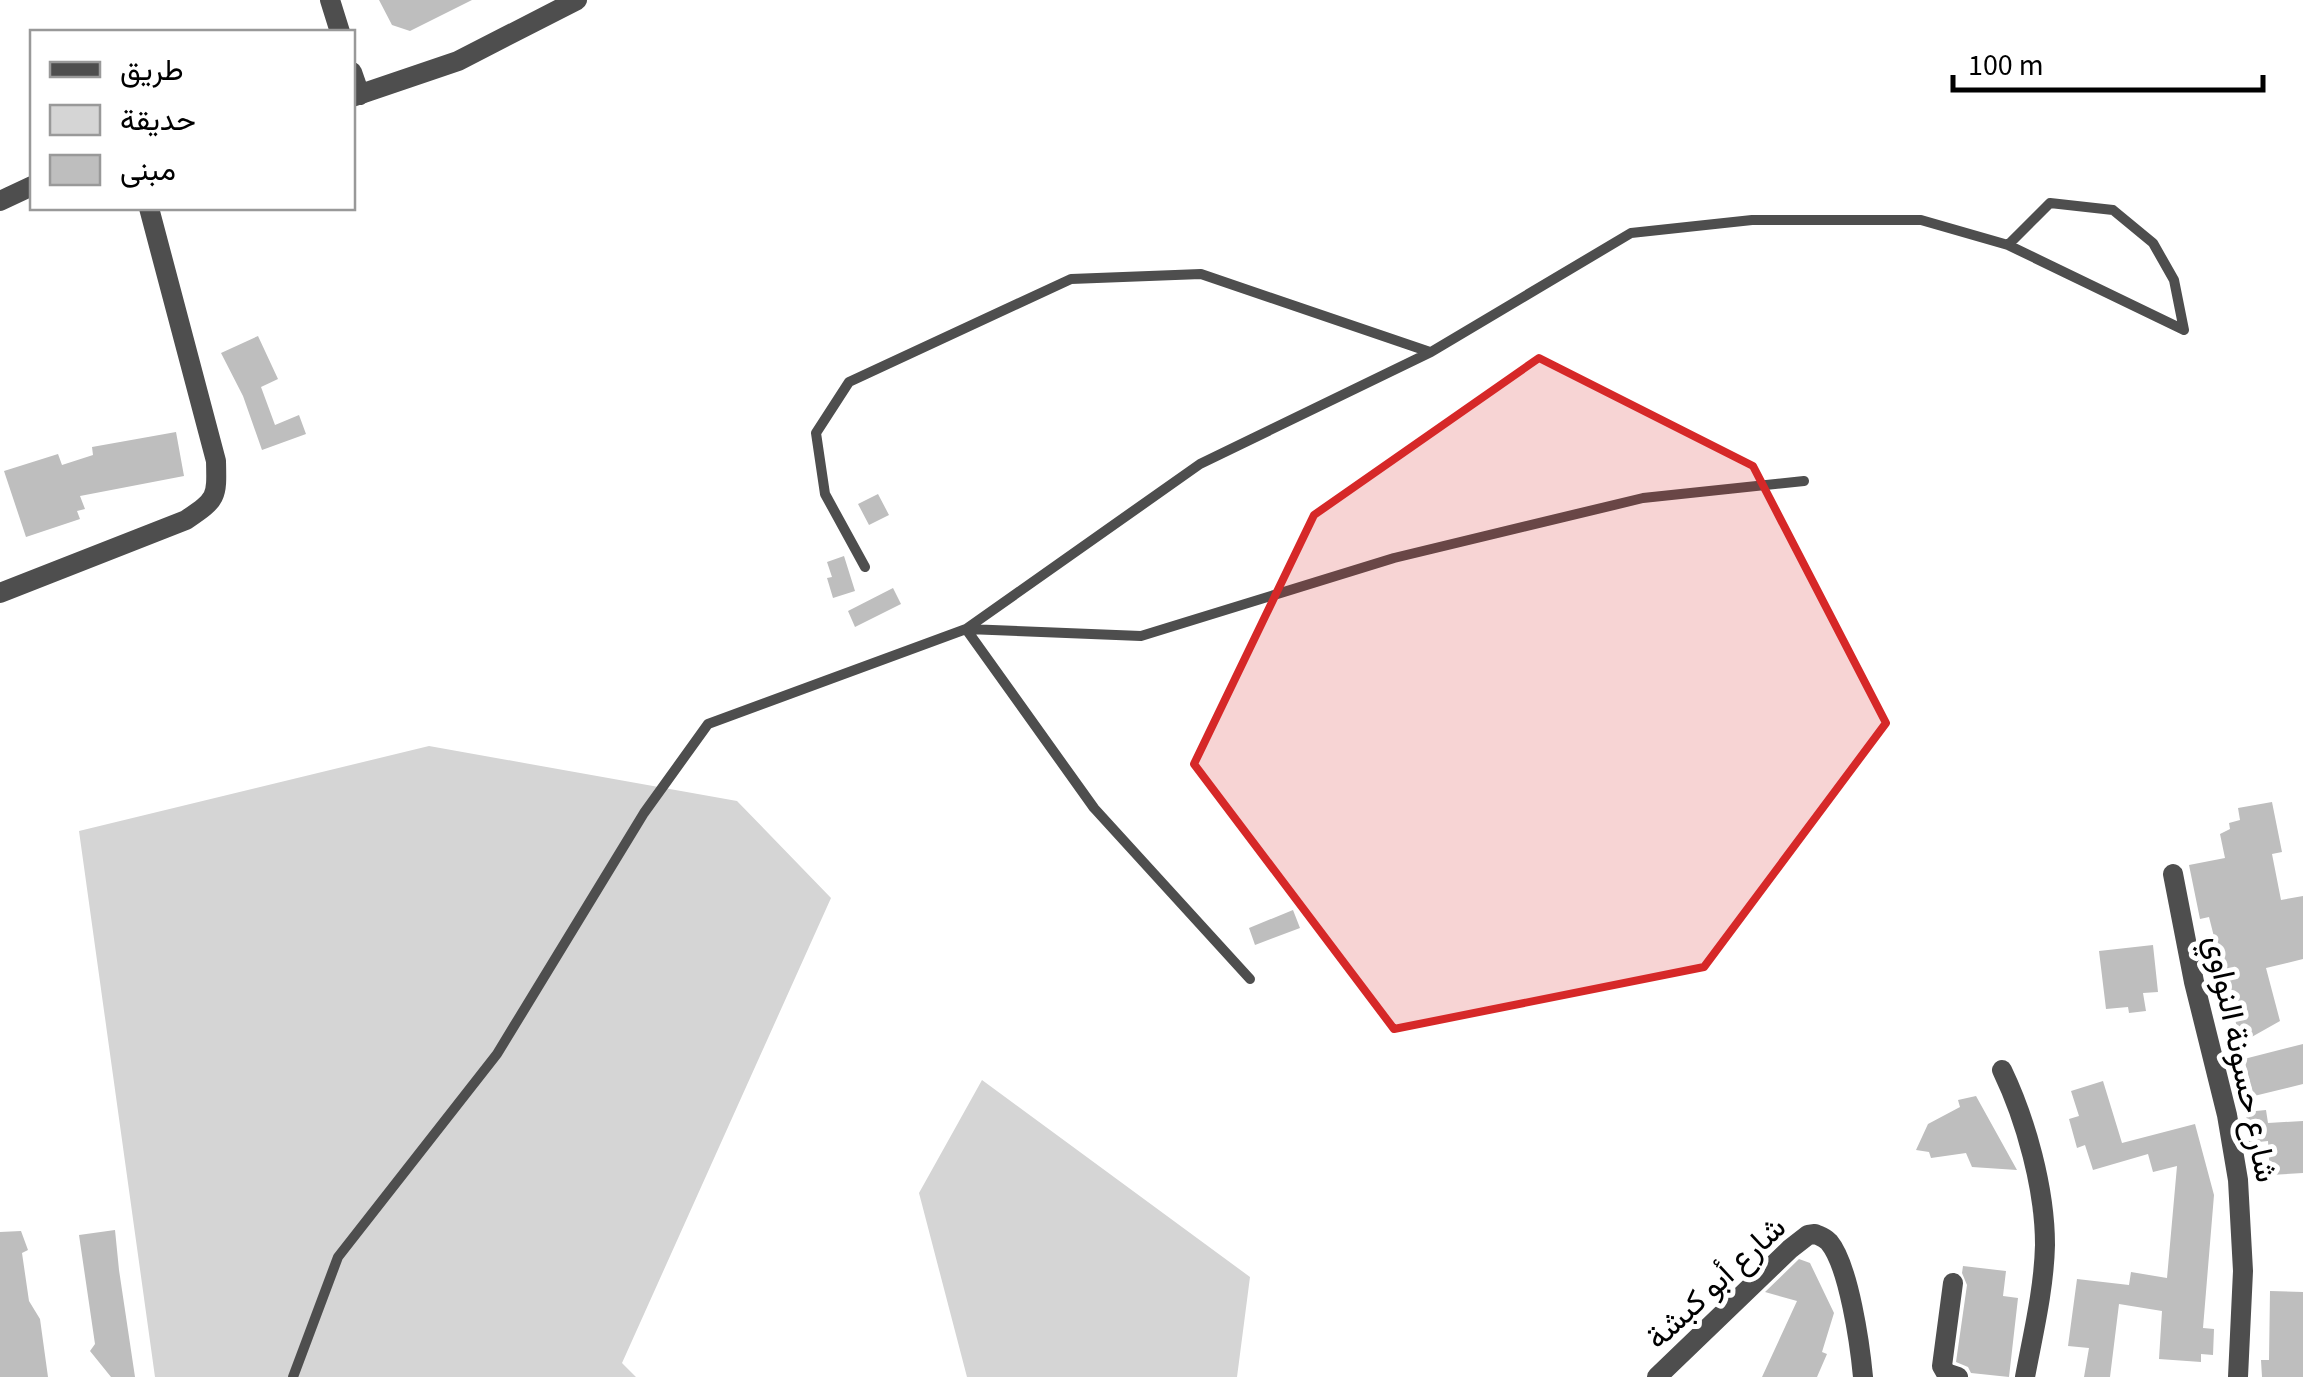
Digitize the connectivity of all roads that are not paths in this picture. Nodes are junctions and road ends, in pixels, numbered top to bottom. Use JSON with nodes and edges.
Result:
{"nodes":[{"id":1,"x":330,"y":0,"type":"edge"},
{"id":2,"x":577,"y":0,"type":"edge"},
{"id":3,"x":339,"y":30,"type":"edge"},
{"id":4,"x":356,"y":96,"type":"edge"},
{"id":5,"x":30,"y":187,"type":"edge"},
{"id":6,"x":0,"y":202,"type":"edge"},
{"id":7,"x":150,"y":210,"type":"edge"},
{"id":8,"x":2008,"y":245,"type":"junction"},
{"id":9,"x":1430,"y":352,"type":"junction"},
{"id":10,"x":1804,"y":481,"type":"dead end"},
{"id":11,"x":865,"y":566,"type":"dead end"},
{"id":12,"x":0,"y":593,"type":"edge"},
{"id":13,"x":966,"y":629,"type":"junction"},
{"id":14,"x":2173,"y":874,"type":"dead end"},
{"id":15,"x":1250,"y":979,"type":"dead end"},
{"id":16,"x":2002,"y":1070,"type":"dead end"},
{"id":17,"x":1953,"y":1283,"type":"dead end"},
{"id":18,"x":293,"y":1377,"type":"edge"},
{"id":19,"x":1658,"y":1377,"type":"edge"},
{"id":20,"x":1863,"y":1377,"type":"edge"},
{"id":21,"x":1958,"y":1377,"type":"edge"},
{"id":22,"x":2025,"y":1377,"type":"edge"},
{"id":23,"x":2238,"y":1377,"type":"edge"}],
"edges":[{"from":1,"to":3,"type":"street"},
{"from":2,"to":4,"type":"street"},
{"from":5,"to":6,"type":"street"},
{"from":7,"to":12,"type":"street"},
{"from":8,"to":8,"type":"lane"},
{"from":8,"to":9,"type":"lane"},
{"from":9,"to":11,"type":"lane"},
{"from":9,"to":13,"type":"lane"},
{"from":10,"to":13,"type":"lane"},
{"from":13,"to":15,"type":"lane"},
{"from":13,"to":18,"type":"lane"},
{"from":14,"to":23,"type":"street","name":"شارع حسونة النواوي"},
{"from":16,"to":22,"type":"street"},
{"from":17,"to":21,"type":"street"},
{"from":19,"to":20,"type":"street","name":"شارع أبو كبشة"}]}
